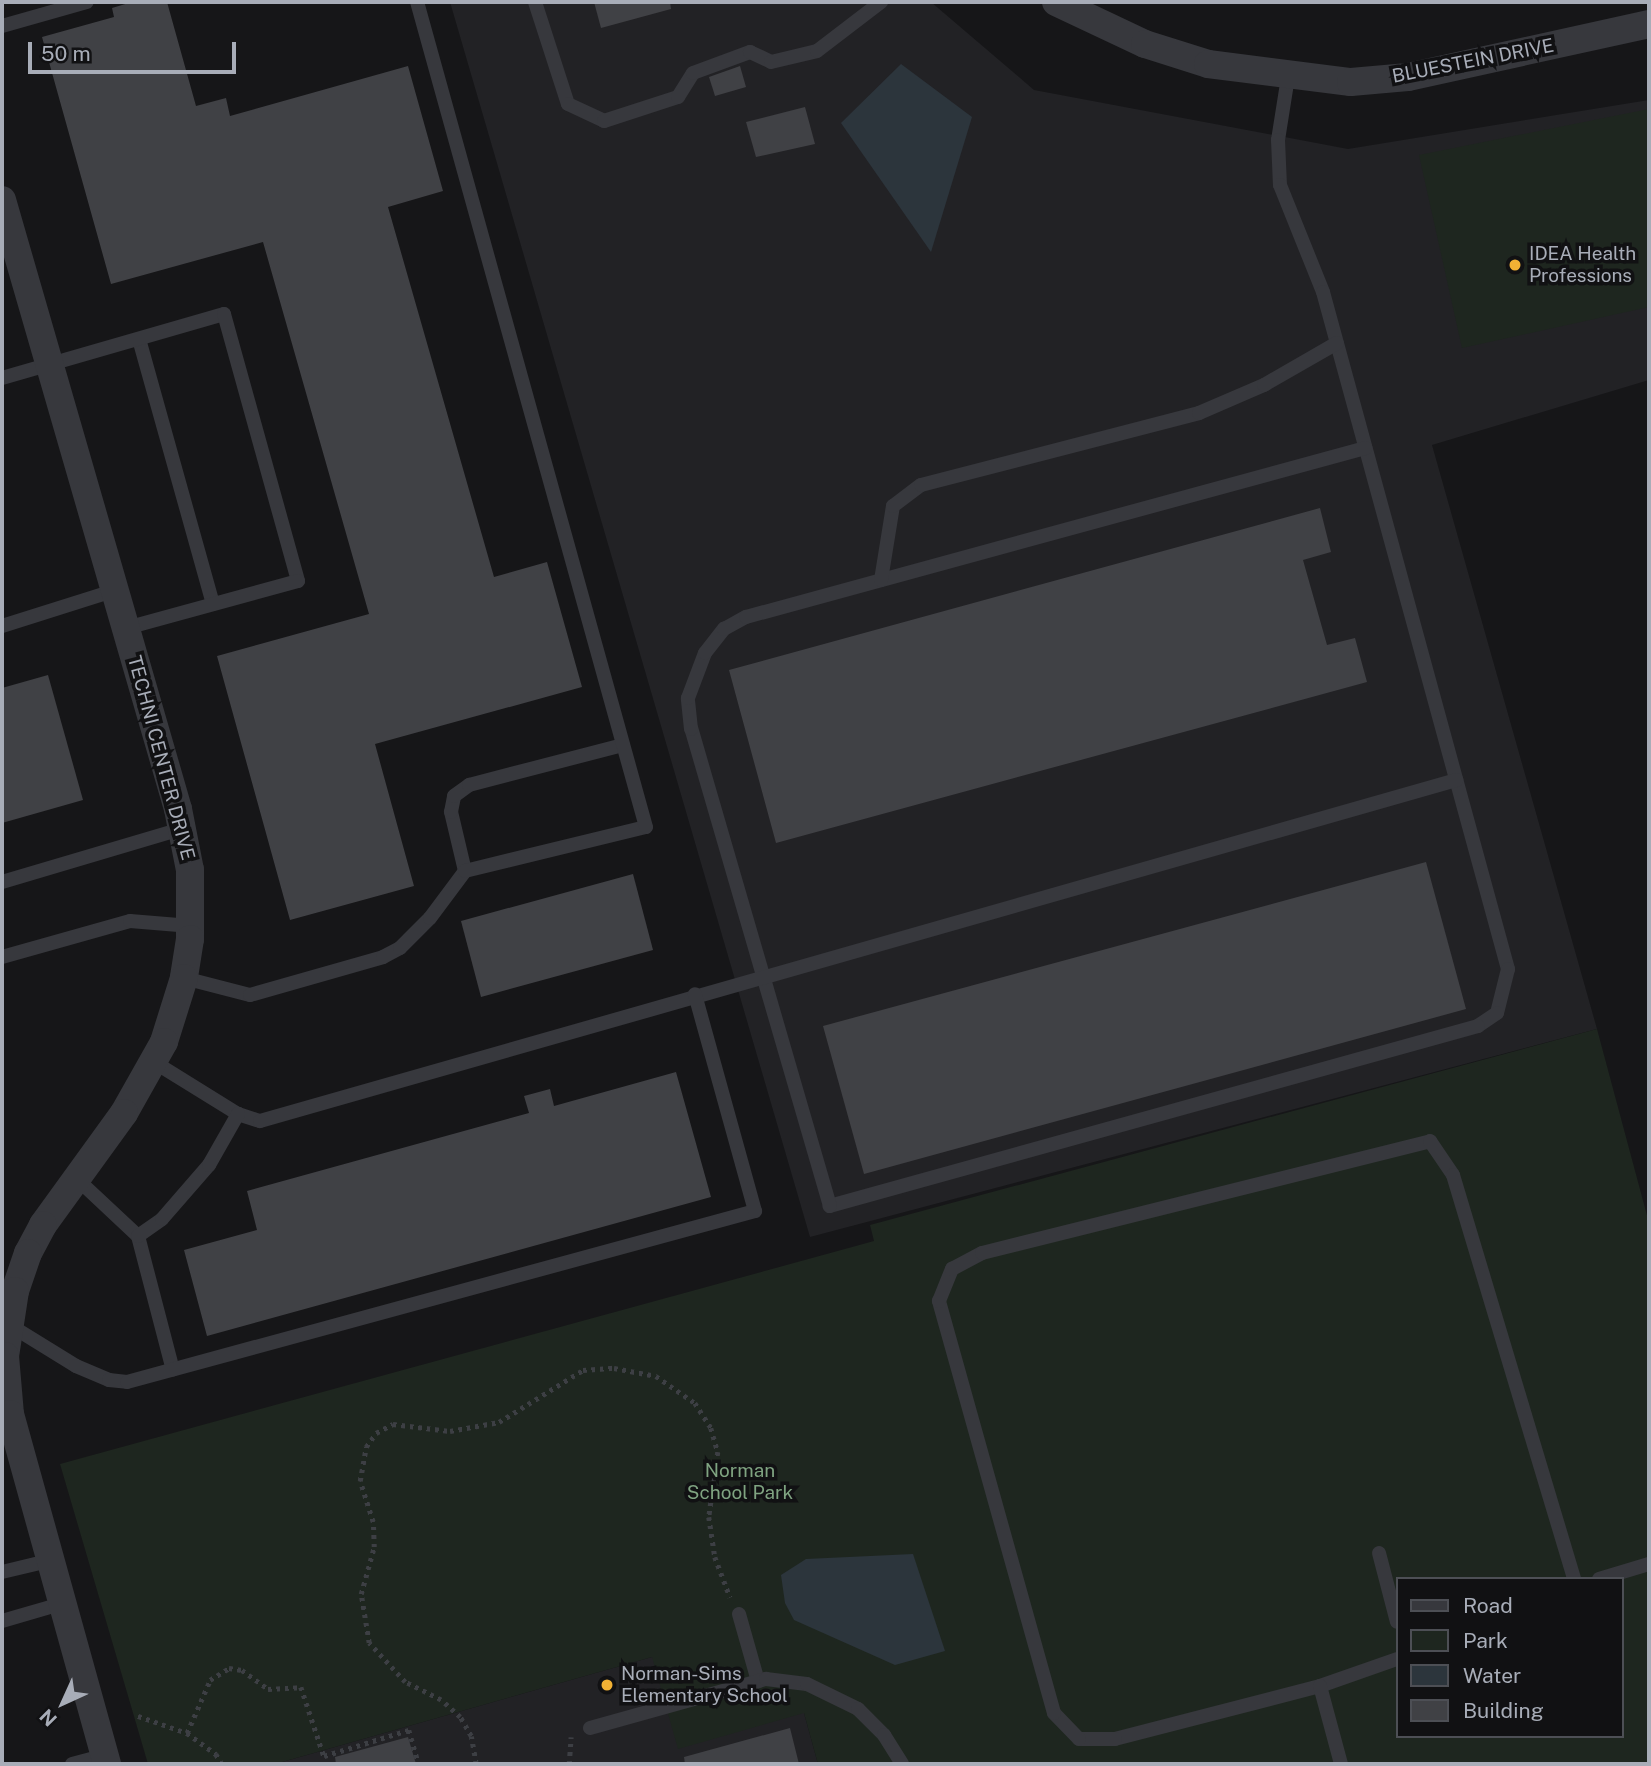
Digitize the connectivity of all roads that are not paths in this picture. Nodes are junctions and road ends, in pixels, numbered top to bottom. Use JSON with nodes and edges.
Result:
{"nodes":[{"id":1,"x":87,"y":2,"type":"edge"},
{"id":2,"x":416,"y":2,"type":"edge"},
{"id":3,"x":536,"y":2,"type":"edge"},
{"id":4,"x":881,"y":2,"type":"edge"},
{"id":5,"x":1056,"y":2,"type":"edge"},
{"id":6,"x":1649,"y":24,"type":"edge"},
{"id":7,"x":2,"y":26,"type":"edge"},
{"id":8,"x":1287,"y":77,"type":"junction"},
{"id":9,"x":2,"y":200,"type":"edge"},
{"id":10,"x":12,"y":269,"type":"edge"},
{"id":11,"x":139,"y":339,"type":"junction"},
{"id":12,"x":1336,"y":343,"type":"junction"},
{"id":13,"x":51,"y":365,"type":"junction"},
{"id":14,"x":2,"y":379,"type":"edge"},
{"id":15,"x":1365,"y":448,"type":"junction"},
{"id":16,"x":881,"y":580,"type":"junction"},
{"id":17,"x":116,"y":590,"type":"junction"},
{"id":18,"x":213,"y":604,"type":"junction"},
{"id":19,"x":2,"y":626,"type":"edge"},
{"id":20,"x":126,"y":628,"type":"junction"},
{"id":21,"x":623,"y":746,"type":"junction"},
{"id":22,"x":1456,"y":780,"type":"junction"},
{"id":23,"x":181,"y":829,"type":"junction"},
{"id":24,"x":465,"y":871,"type":"junction"},
{"id":25,"x":2,"y":882,"type":"edge"},
{"id":26,"x":191,"y":926,"type":"junction"},
{"id":27,"x":2,"y":957,"type":"edge"},
{"id":28,"x":762,"y":975,"type":"junction"},
{"id":29,"x":184,"y":978,"type":"junction"},
{"id":30,"x":695,"y":994,"type":"junction"},
{"id":31,"x":154,"y":1062,"type":"junction"},
{"id":32,"x":238,"y":1114,"type":"junction"},
{"id":33,"x":76,"y":1178,"type":"junction"},
{"id":34,"x":138,"y":1236,"type":"junction"},
{"id":35,"x":8,"y":1324,"type":"junction"},
{"id":36,"x":173,"y":1370,"type":"junction"},
{"id":37,"x":1379,"y":1553,"type":"dead end"},
{"id":38,"x":52,"y":1560,"type":"junction"},
{"id":39,"x":1649,"y":1564,"type":"edge"},
{"id":40,"x":2,"y":1572,"type":"edge"},
{"id":41,"x":1573,"y":1577,"type":"edge"},
{"id":42,"x":1606,"y":1577,"type":"edge"},
{"id":43,"x":64,"y":1603,"type":"junction"},
{"id":44,"x":739,"y":1614,"type":"road end"},
{"id":45,"x":1396,"y":1618,"type":"edge"},
{"id":46,"x":2,"y":1621,"type":"edge"},
{"id":47,"x":1396,"y":1659,"type":"edge"},
{"id":48,"x":758,"y":1681,"type":"junction"},
{"id":49,"x":1320,"y":1686,"type":"junction"},
{"id":50,"x":590,"y":1728,"type":"dead end"},
{"id":51,"x":106,"y":1760,"type":"edge"},
{"id":52,"x":72,"y":1764,"type":"edge"},
{"id":53,"x":902,"y":1764,"type":"edge"},
{"id":54,"x":1341,"y":1764,"type":"edge"}],
"edges":[{"from":1,"to":7,"type":"lane"},
{"from":2,"to":21,"type":"lane"},
{"from":3,"to":4,"type":"lane"},
{"from":5,"to":8,"type":"street","name":"BLUESTEIN DRIVE"},
{"from":6,"to":8,"type":"street","name":"BLUESTEIN DRIVE"},
{"from":8,"to":12,"type":"lane"},
{"from":9,"to":10,"type":"street","name":"TECHNI CENTER DRIVE"},
{"from":10,"to":13,"type":"street","name":"TECHNI CENTER DRIVE"},
{"from":11,"to":13,"type":"lane"},
{"from":11,"to":18,"type":"lane"},
{"from":11,"to":18,"type":"lane"},
{"from":12,"to":15,"type":"lane"},
{"from":12,"to":16,"type":"lane"},
{"from":13,"to":14,"type":"lane"},
{"from":13,"to":17,"type":"street","name":"TECHNI CENTER DRIVE"},
{"from":15,"to":16,"type":"lane"},
{"from":15,"to":22,"type":"lane"},
{"from":16,"to":28,"type":"lane"},
{"from":17,"to":19,"type":"lane"},
{"from":17,"to":20,"type":"street","name":"TECHNI CENTER DRIVE"},
{"from":18,"to":20,"type":"lane"},
{"from":20,"to":23,"type":"street","name":"TECHNI CENTER DRIVE"},
{"from":21,"to":24,"type":"lane"},
{"from":21,"to":24,"type":"lane"},
{"from":22,"to":28,"type":"lane"},
{"from":22,"to":28,"type":"lane"},
{"from":23,"to":25,"type":"lane"},
{"from":23,"to":26,"type":"street","name":"TECHNI CENTER DRIVE"},
{"from":24,"to":29,"type":"lane"},
{"from":26,"to":27,"type":"lane"},
{"from":26,"to":29,"type":"street","name":"TECHNI CENTER DRIVE"},
{"from":28,"to":30,"type":"lane"},
{"from":29,"to":31,"type":"street","name":"TECHNI CENTER DRIVE"},
{"from":30,"to":32,"type":"lane"},
{"from":30,"to":36,"type":"lane"},
{"from":31,"to":32,"type":"lane"},
{"from":31,"to":33,"type":"street","name":"TECHNI CENTER DRIVE"},
{"from":32,"to":34,"type":"lane"},
{"from":33,"to":34,"type":"lane"},
{"from":33,"to":35,"type":"street","name":"TECHNI CENTER DRIVE"},
{"from":34,"to":36,"type":"lane"},
{"from":35,"to":36,"type":"lane"},
{"from":35,"to":38,"type":"street","name":"TECHNI CENTER DRIVE"},
{"from":37,"to":45,"type":"lane"},
{"from":38,"to":40,"type":"lane"},
{"from":38,"to":43,"type":"street","name":"TECHNI CENTER DRIVE"},
{"from":39,"to":42,"type":"lane"},
{"from":41,"to":49,"type":"lane"},
{"from":43,"to":46,"type":"lane"},
{"from":43,"to":51,"type":"street","name":"TECHNI CENTER DRIVE"},
{"from":44,"to":48,"type":"lane"},
{"from":47,"to":49,"type":"lane"},
{"from":48,"to":50,"type":"lane"},
{"from":48,"to":53,"type":"lane"},
{"from":49,"to":54,"type":"lane"},
{"from":51,"to":52,"type":"lane"}]}
